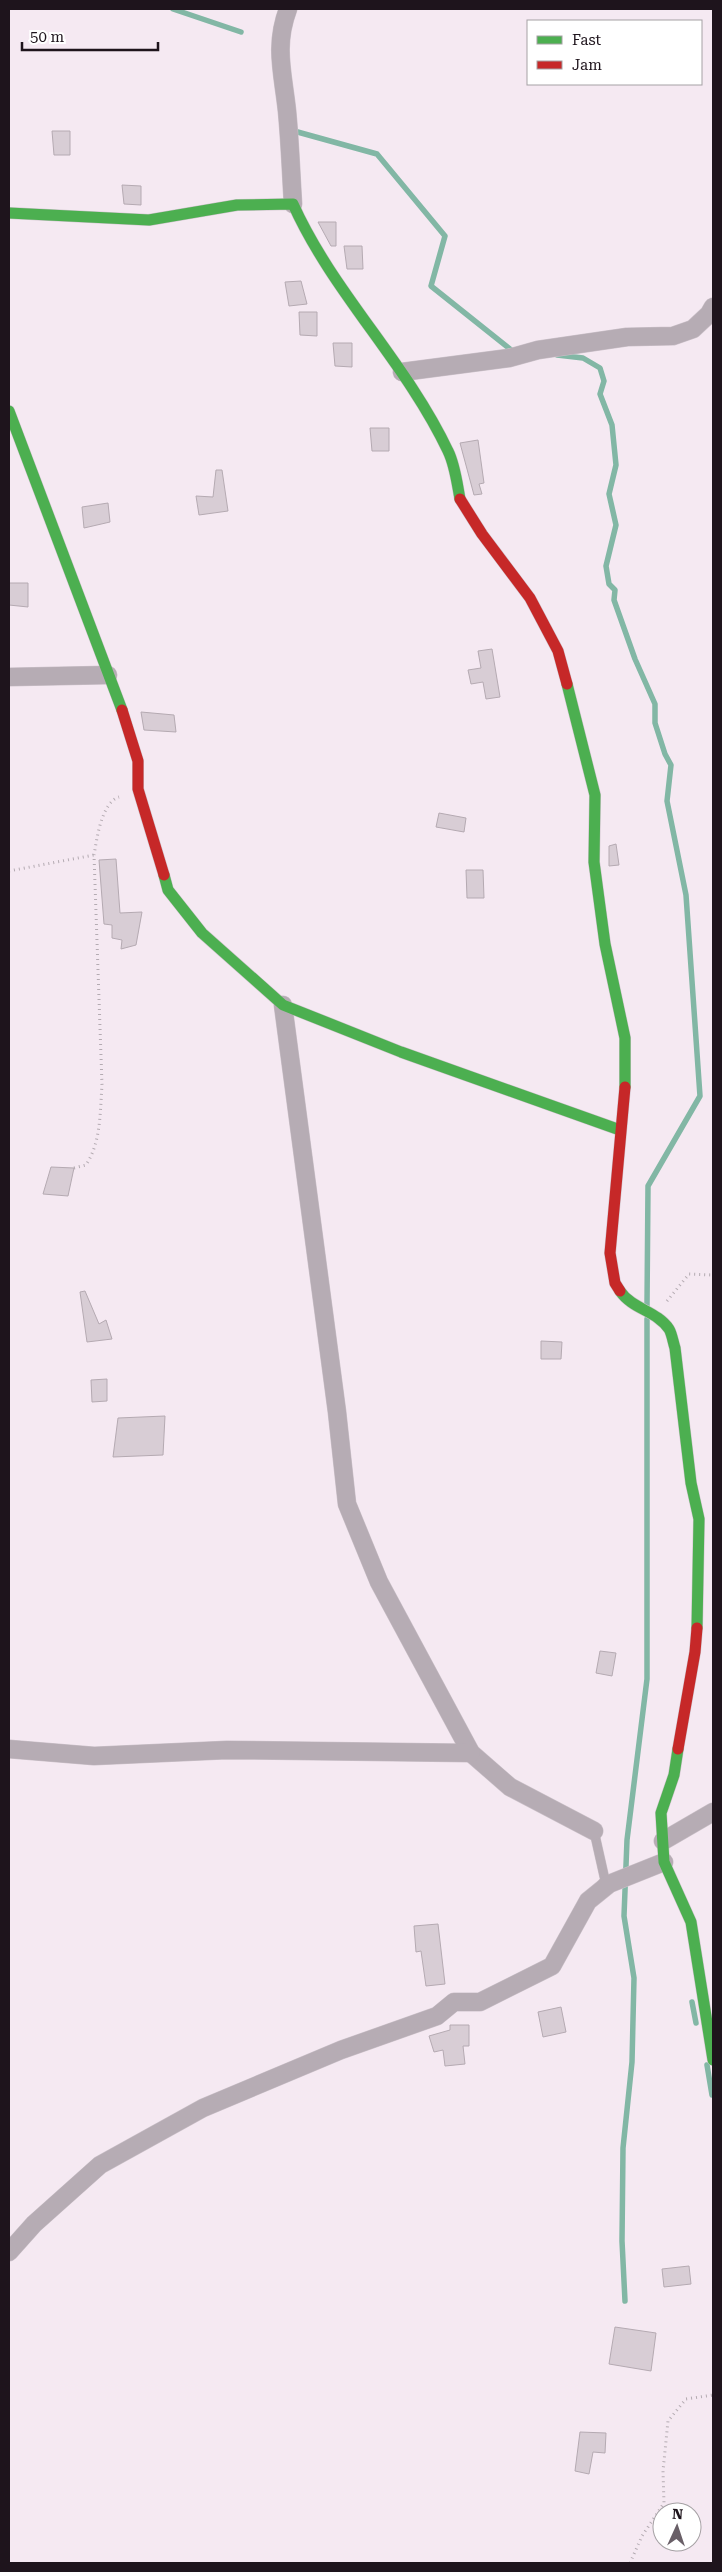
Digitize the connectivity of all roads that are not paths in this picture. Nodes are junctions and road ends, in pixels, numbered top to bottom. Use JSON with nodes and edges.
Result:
{"nodes":[{"id":1,"x":288,"y":9,"type":"edge"},
{"id":2,"x":293,"y":204,"type":"junction"},
{"id":3,"x":9,"y":213,"type":"edge"},
{"id":4,"x":713,"y":307,"type":"edge"},
{"id":5,"x":402,"y":372,"type":"junction"},
{"id":6,"x":9,"y":411,"type":"edge"},
{"id":7,"x":108,"y":675,"type":"junction"},
{"id":8,"x":9,"y":677,"type":"edge"},
{"id":9,"x":283,"y":1005,"type":"junction"},
{"id":10,"x":620,"y":1130,"type":"junction"},
{"id":11,"x":706,"y":1520,"type":"edge"},
{"id":12,"x":705,"y":1621,"type":"edge"},
{"id":13,"x":9,"y":1749,"type":"edge"},
{"id":14,"x":471,"y":1753,"type":"junction"},
{"id":15,"x":713,"y":1812,"type":"edge"},
{"id":16,"x":594,"y":1831,"type":"joint"},
{"id":17,"x":663,"y":1841,"type":"junction"},
{"id":18,"x":664,"y":1862,"type":"junction"},
{"id":19,"x":588,"y":1901,"type":"junction"},
{"id":20,"x":713,"y":2060,"type":"edge"},
{"id":21,"x":9,"y":2252,"type":"edge"}],
"edges":[{"from":1,"to":2,"type":"street"},
{"from":2,"to":3,"type":"street"},
{"from":2,"to":5,"type":"street"},
{"from":4,"to":5,"type":"street"},
{"from":5,"to":10,"type":"street"},
{"from":6,"to":7,"type":"street"},
{"from":7,"to":8,"type":"street"},
{"from":7,"to":9,"type":"street"},
{"from":9,"to":10,"type":"street"},
{"from":9,"to":14,"type":"street"},
{"from":10,"to":11,"type":"street"},
{"from":11,"to":12,"type":"street"},
{"from":12,"to":17,"type":"street"},
{"from":13,"to":14,"type":"street"},
{"from":14,"to":16,"type":"street"},
{"from":15,"to":17,"type":"street"},
{"from":16,"to":19,"type":"lane"},
{"from":17,"to":18,"type":"street"},
{"from":18,"to":19,"type":"street"},
{"from":18,"to":20,"type":"street"},
{"from":19,"to":21,"type":"street"}]}
